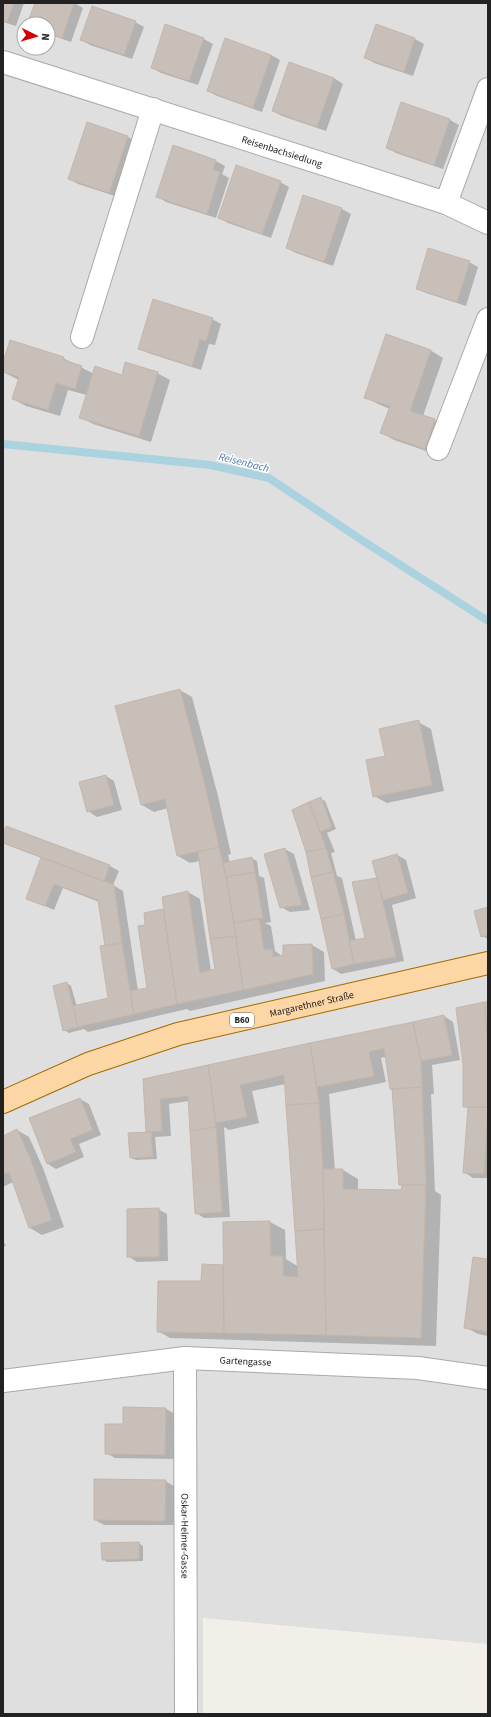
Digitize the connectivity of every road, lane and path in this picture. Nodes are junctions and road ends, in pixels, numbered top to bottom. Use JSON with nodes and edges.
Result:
{"nodes":[{"id":1,"x":3,"y":62,"type":"edge"},
{"id":2,"x":488,"y":89,"type":"edge"},
{"id":3,"x":153,"y":109,"type":"junction"},
{"id":4,"x":446,"y":203,"type":"junction"},
{"id":5,"x":488,"y":223,"type":"edge"},
{"id":6,"x":488,"y":319,"type":"edge"},
{"id":7,"x":82,"y":337,"type":"dead end"},
{"id":8,"x":438,"y":449,"type":"dead end"},
{"id":9,"x":488,"y":963,"type":"edge"},
{"id":10,"x":3,"y":1102,"type":"edge"},
{"id":11,"x":185,"y":1358,"type":"junction"},
{"id":12,"x":488,"y":1378,"type":"edge"},
{"id":13,"x":3,"y":1380,"type":"edge"},
{"id":14,"x":186,"y":1714,"type":"edge"}],
"edges":[{"from":1,"to":3,"type":"street","name":"Reisenbachsiedlung"},
{"from":2,"to":4,"type":"street"},
{"from":3,"to":4,"type":"street","name":"Reisenbachsiedlung"},
{"from":3,"to":7,"type":"street"},
{"from":4,"to":5,"type":"street","name":"Reisenbachsiedlung"},
{"from":6,"to":8,"type":"street"},
{"from":9,"to":10,"type":"main road","name":"Margarethner Straße","number":"B60"},
{"from":11,"to":12,"type":"street","name":"Gartengasse"},
{"from":11,"to":13,"type":"street","name":"Gartengasse"},
{"from":11,"to":14,"type":"street","name":"Oskar-Helmer-Gasse"}]}
